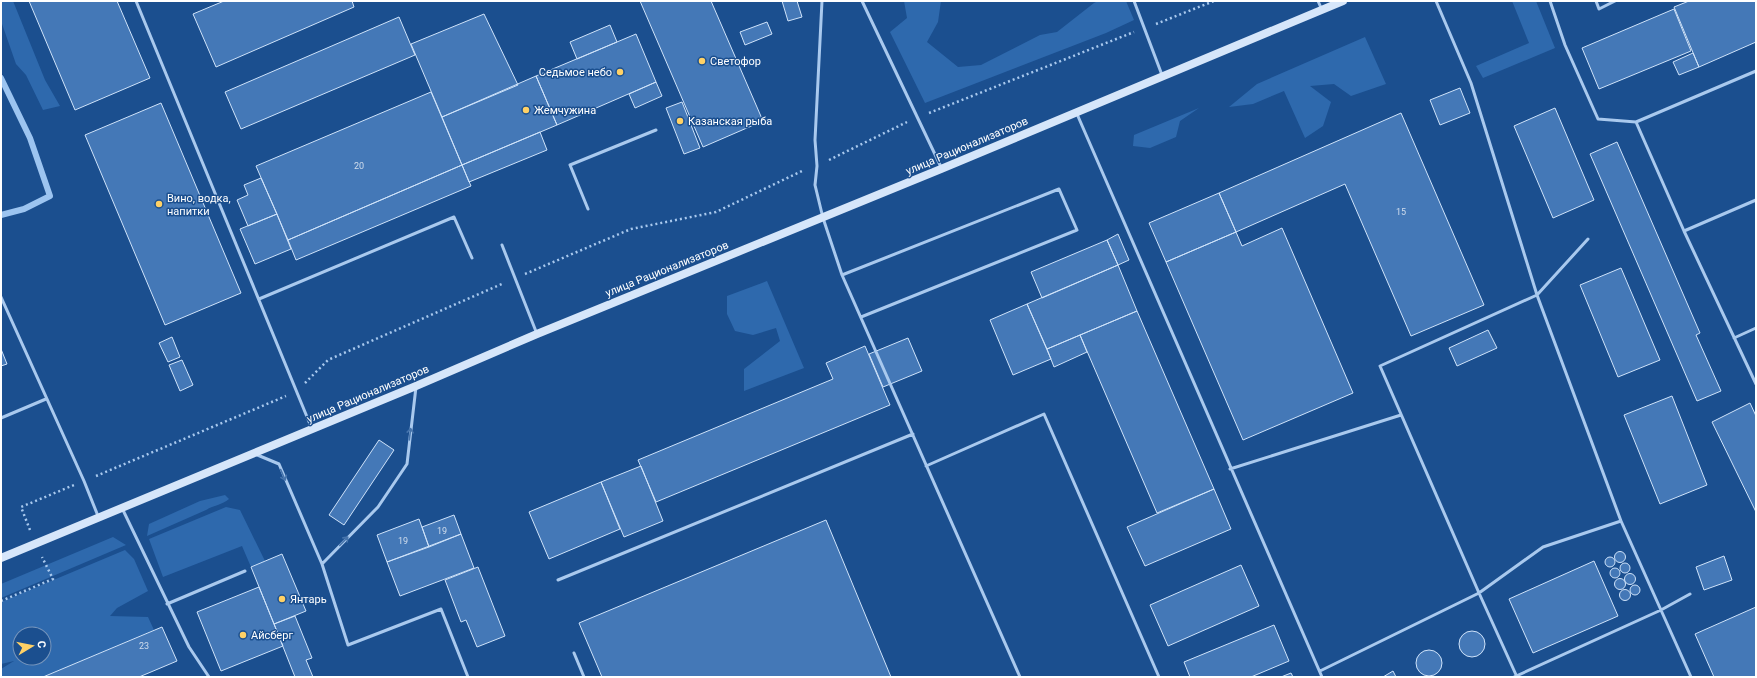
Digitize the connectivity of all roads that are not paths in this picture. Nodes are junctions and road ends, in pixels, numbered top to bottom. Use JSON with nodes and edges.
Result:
{"nodes":[{"id":1,"x":136,"y":1,"type":"edge"},
{"id":2,"x":822,"y":1,"type":"edge"},
{"id":3,"x":862,"y":1,"type":"edge"},
{"id":4,"x":1134,"y":1,"type":"edge"},
{"id":5,"x":1318,"y":1,"type":"edge"},
{"id":6,"x":1343,"y":1,"type":"edge"},
{"id":7,"x":1436,"y":1,"type":"edge"},
{"id":8,"x":1550,"y":1,"type":"edge"},
{"id":9,"x":1596,"y":1,"type":"edge"},
{"id":10,"x":1615,"y":1,"type":"edge"},
{"id":11,"x":1322,"y":10,"type":"junction"},
{"id":12,"x":1756,"y":71,"type":"edge"},
{"id":13,"x":1163,"y":77,"type":"junction"},
{"id":14,"x":1076,"y":113,"type":"junction"},
{"id":15,"x":1636,"y":122,"type":"junction"},
{"id":16,"x":656,"y":130,"type":"dead end"},
{"id":17,"x":941,"y":169,"type":"junction"},
{"id":18,"x":1756,"y":200,"type":"edge"},
{"id":19,"x":588,"y":209,"type":"dead end"},
{"id":20,"x":823,"y":218,"type":"junction"},
{"id":21,"x":1684,"y":232,"type":"junction"},
{"id":22,"x":1588,"y":239,"type":"dead end"},
{"id":23,"x":502,"y":245,"type":"dead end"},
{"id":24,"x":472,"y":258,"type":"dead end"},
{"id":25,"x":842,"y":275,"type":"junction"},
{"id":26,"x":1538,"y":295,"type":"junction"},
{"id":27,"x":1,"y":297,"type":"edge"},
{"id":28,"x":259,"y":299,"type":"junction"},
{"id":29,"x":861,"y":317,"type":"junction"},
{"id":30,"x":1756,"y":328,"type":"edge"},
{"id":31,"x":537,"y":334,"type":"junction"},
{"id":32,"x":1734,"y":338,"type":"junction"},
{"id":33,"x":1756,"y":384,"type":"edge"},
{"id":34,"x":416,"y":386,"type":"junction"},
{"id":35,"x":46,"y":399,"type":"junction"},
{"id":36,"x":1401,"y":415,"type":"junction"},
{"id":37,"x":1,"y":418,"type":"edge"},
{"id":38,"x":312,"y":429,"type":"junction"},
{"id":39,"x":913,"y":434,"type":"junction"},
{"id":40,"x":253,"y":453,"type":"junction"},
{"id":41,"x":926,"y":466,"type":"junction"},
{"id":42,"x":1230,"y":469,"type":"junction"},
{"id":43,"x":122,"y":508,"type":"junction"},
{"id":44,"x":98,"y":518,"type":"junction"},
{"id":45,"x":1621,"y":521,"type":"junction"},
{"id":46,"x":1,"y":558,"type":"edge"},
{"id":47,"x":322,"y":564,"type":"junction"},
{"id":48,"x":245,"y":571,"type":"dead end"},
{"id":49,"x":558,"y":580,"type":"dead end"},
{"id":50,"x":1478,"y":593,"type":"junction"},
{"id":51,"x":1690,"y":594,"type":"dead end"},
{"id":52,"x":167,"y":604,"type":"junction"},
{"id":53,"x":1661,"y":610,"type":"junction"},
{"id":54,"x":574,"y":653,"type":"dead end"},
{"id":55,"x":1320,"y":671,"type":"junction"},
{"id":56,"x":209,"y":677,"type":"edge"},
{"id":57,"x":468,"y":677,"type":"edge"},
{"id":58,"x":584,"y":677,"type":"edge"},
{"id":59,"x":1020,"y":677,"type":"edge"},
{"id":60,"x":1159,"y":677,"type":"edge"},
{"id":61,"x":1322,"y":677,"type":"edge"},
{"id":62,"x":1516,"y":677,"type":"edge"},
{"id":63,"x":1691,"y":677,"type":"edge"}],
"edges":[{"from":1,"to":28,"type":"lane"},
{"from":2,"to":20,"type":"lane"},
{"from":3,"to":17,"type":"lane"},
{"from":4,"to":13,"type":"lane"},
{"from":5,"to":11,"type":"lane"},
{"from":6,"to":11,"type":"main road","name":"улица Рационализаторов"},
{"from":7,"to":26,"type":"lane"},
{"from":8,"to":15,"type":"lane"},
{"from":9,"to":10,"type":"lane"},
{"from":11,"to":13,"type":"main road","name":"улица Рационализаторов"},
{"from":12,"to":15,"type":"lane"},
{"from":13,"to":14,"type":"main road","name":"улица Рационализаторов"},
{"from":14,"to":17,"type":"main road","name":"улица Рационализаторов"},
{"from":14,"to":42,"type":"lane"},
{"from":15,"to":21,"type":"lane"},
{"from":16,"to":19,"type":"lane"},
{"from":17,"to":20,"type":"main road","name":"улица Рационализаторов"},
{"from":18,"to":21,"type":"lane"},
{"from":20,"to":25,"type":"lane"},
{"from":20,"to":31,"type":"main road","name":"улица Рационализаторов"},
{"from":21,"to":32,"type":"lane"},
{"from":22,"to":26,"type":"lane"},
{"from":23,"to":31,"type":"lane"},
{"from":24,"to":28,"type":"lane"},
{"from":25,"to":29,"type":"lane"},
{"from":25,"to":29,"type":"lane"},
{"from":26,"to":36,"type":"lane"},
{"from":26,"to":45,"type":"lane"},
{"from":27,"to":35,"type":"lane"},
{"from":28,"to":38,"type":"lane"},
{"from":29,"to":39,"type":"lane"},
{"from":30,"to":32,"type":"lane"},
{"from":31,"to":34,"type":"main road","name":"улица Рационализаторов"},
{"from":32,"to":33,"type":"lane"},
{"from":34,"to":38,"type":"main road","name":"улица Рационализаторов"},
{"from":47,"to":34,"type":"lane","one_way":true},
{"from":35,"to":37,"type":"lane"},
{"from":35,"to":44,"type":"lane"},
{"from":36,"to":42,"type":"lane"},
{"from":36,"to":50,"type":"lane"},
{"from":38,"to":40,"type":"main road","name":"улица Рационализаторов"},
{"from":39,"to":41,"type":"lane"},
{"from":39,"to":49,"type":"lane"},
{"from":40,"to":43,"type":"main road","name":"улица Рационализаторов"},
{"from":40,"to":47,"type":"lane","one_way":true},
{"from":41,"to":59,"type":"lane"},
{"from":41,"to":60,"type":"lane"},
{"from":42,"to":55,"type":"lane"},
{"from":43,"to":44,"type":"main road","name":"улица Рационализаторов"},
{"from":43,"to":52,"type":"lane"},
{"from":44,"to":46,"type":"main road","name":"улица Рационализаторов"},
{"from":45,"to":50,"type":"lane"},
{"from":45,"to":53,"type":"lane"},
{"from":47,"to":57,"type":"lane"},
{"from":48,"to":52,"type":"lane"},
{"from":50,"to":55,"type":"lane"},
{"from":50,"to":62,"type":"lane"},
{"from":51,"to":53,"type":"lane"},
{"from":52,"to":56,"type":"lane"},
{"from":53,"to":62,"type":"lane"},
{"from":53,"to":63,"type":"lane"},
{"from":54,"to":58,"type":"lane"},
{"from":55,"to":61,"type":"lane"}]}
